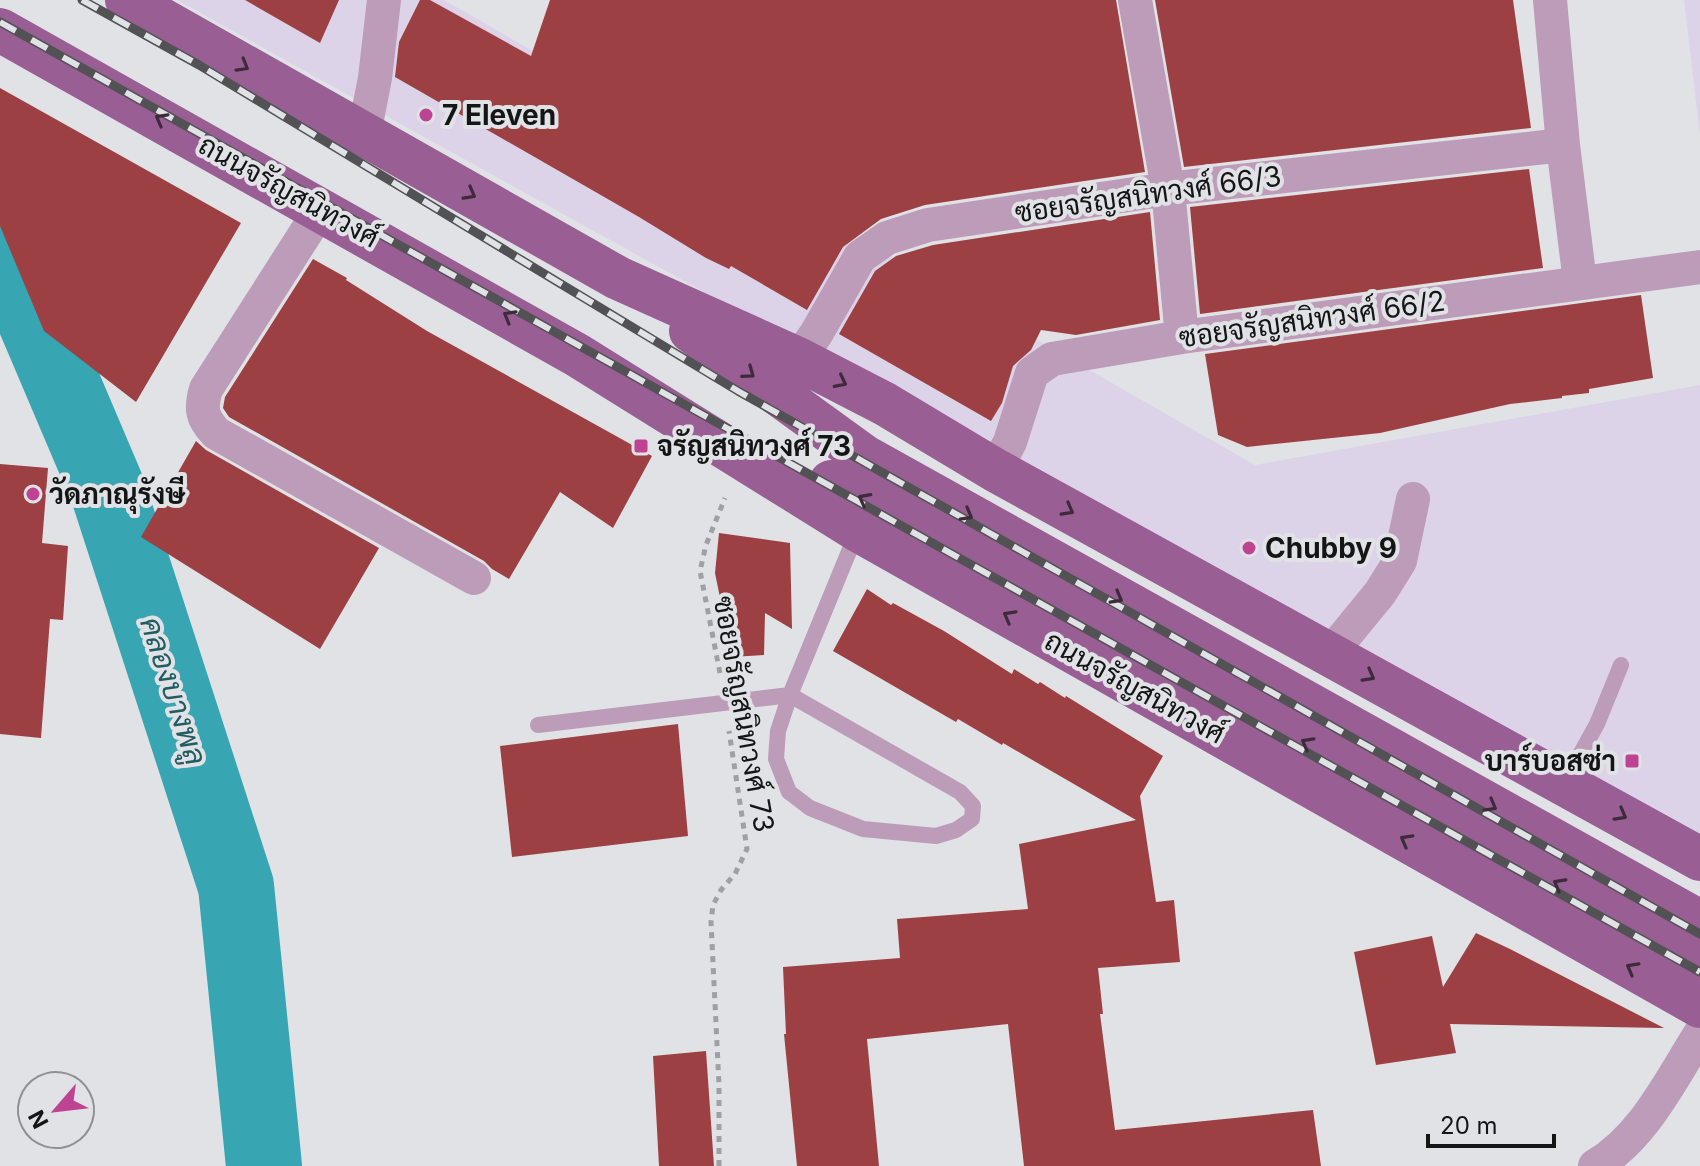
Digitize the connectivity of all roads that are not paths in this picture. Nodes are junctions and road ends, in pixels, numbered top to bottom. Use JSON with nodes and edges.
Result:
{"nodes":[{"id":1,"x":127,"y":0,"type":"edge"},
{"id":2,"x":384,"y":0,"type":"edge"},
{"id":3,"x":1135,"y":0,"type":"edge"},
{"id":4,"x":1550,"y":0,"type":"edge"},
{"id":5,"x":0,"y":30,"type":"edge"},
{"id":6,"x":364,"y":134,"type":"junction"},
{"id":7,"x":1563,"y":145,"type":"junction"},
{"id":8,"x":1168,"y":189,"type":"junction"},
{"id":9,"x":321,"y":209,"type":"junction"},
{"id":10,"x":1700,"y":267,"type":"edge"},
{"id":11,"x":618,"y":278,"type":"junction"},
{"id":12,"x":1580,"y":282,"type":"junction"},
{"id":13,"x":1182,"y":337,"type":"junction"},
{"id":14,"x":577,"y":355,"type":"junction"},
{"id":15,"x":798,"y":359,"type":"junction"},
{"id":16,"x":995,"y":470,"type":"junction"},
{"id":17,"x":1413,"y":499,"type":"dead end"},
{"id":18,"x":858,"y":530,"type":"junction"},
{"id":19,"x":474,"y":578,"type":"dead end"},
{"id":20,"x":1330,"y":654,"type":"junction"},
{"id":21,"x":1621,"y":665,"type":"dead end"},
{"id":22,"x":790,"y":695,"type":"junction"},
{"id":23,"x":538,"y":725,"type":"dead end"},
{"id":24,"x":1564,"y":783,"type":"junction"},
{"id":25,"x":1700,"y":859,"type":"edge"},
{"id":26,"x":1700,"y":922,"type":"edge"},
{"id":27,"x":1700,"y":963,"type":"edge"},
{"id":28,"x":1700,"y":1006,"type":"edge"},
{"id":29,"x":1700,"y":1034,"type":"edge"},
{"id":30,"x":1595,"y":1166,"type":"edge"}],
"edges":[{"from":1,"to":6,"type":"main road","one_way":true},
{"from":2,"to":6,"type":"street"},
{"from":3,"to":8,"type":"street"},
{"from":4,"to":7,"type":"street"},
{"from":9,"to":5,"type":"main road","name":"ถนนจรัญสนิทวงศ์","one_way":true},
{"from":6,"to":11,"type":"main road","one_way":true},
{"from":7,"to":8,"type":"street","name":"ซอยจรัญสนิทวงศ์ 66/3"},
{"from":7,"to":12,"type":"street"},
{"from":8,"to":13,"type":"street"},
{"from":8,"to":15,"type":"street","name":"ซอยจรัญสนิทวงศ์ 66/3"},
{"from":14,"to":9,"type":"main road","name":"ถนนจรัญสนิทวงศ์","one_way":true},
{"from":9,"to":19,"type":"street"},
{"from":10,"to":12,"type":"street","name":"ซอยจรัญสนิทวงศ์ 66/2"},
{"from":11,"to":15,"type":"main road"},
{"from":11,"to":26,"type":"main road","one_way":true},
{"from":12,"to":13,"type":"street","name":"ซอยจรัญสนิทวงศ์ 66/2"},
{"from":13,"to":16,"type":"street","name":"ซอยจรัญสนิทวงศ์ 66/2"},
{"from":14,"to":18,"type":"main road","name":"ถนนจรัญสนิทวงศ์"},
{"from":27,"to":14,"type":"main road","name":"ถนนจรัญสนิทวงศ์","one_way":true},
{"from":15,"to":16,"type":"main road","one_way":true},
{"from":16,"to":20,"type":"main road","one_way":true},
{"from":17,"to":20,"type":"street"},
{"from":18,"to":22,"type":"lane"},
{"from":28,"to":18,"type":"main road","name":"ถนนจรัญสนิทวงศ์","one_way":true},
{"from":20,"to":24,"type":"main road","one_way":true},
{"from":21,"to":24,"type":"lane"},
{"from":22,"to":22,"type":"lane"},
{"from":22,"to":23,"type":"lane"},
{"from":24,"to":25,"type":"main road","one_way":true},
{"from":29,"to":30,"type":"street"}]}
